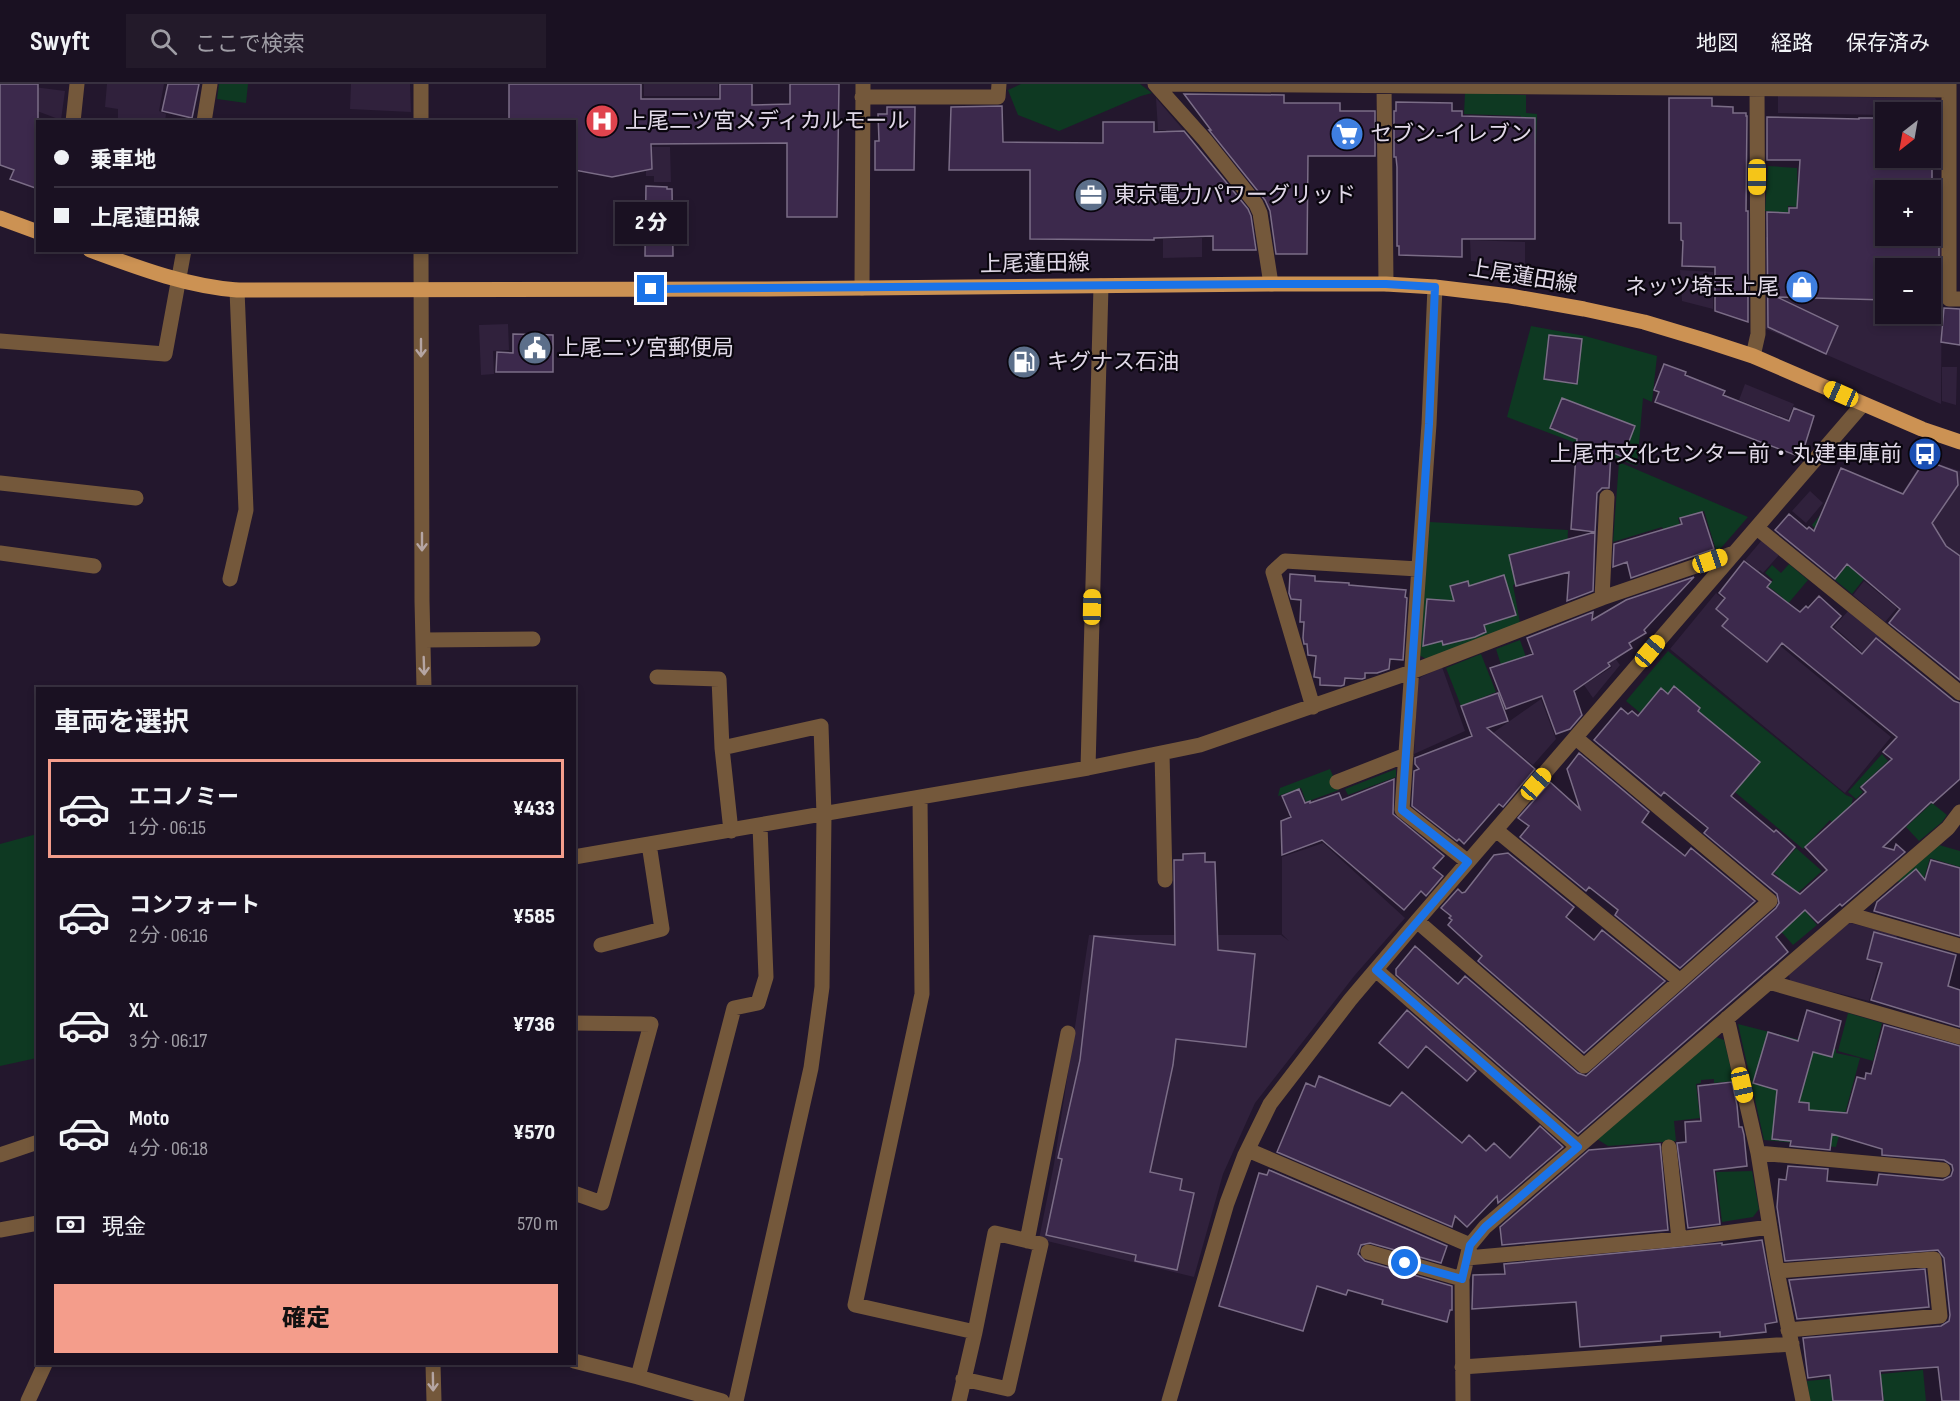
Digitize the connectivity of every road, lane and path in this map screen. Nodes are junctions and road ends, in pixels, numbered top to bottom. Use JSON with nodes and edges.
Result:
{"nodes":[{"id":1,"x":77,"y":84,"type":"edge"},
{"id":2,"x":210,"y":84,"type":"edge"},
{"id":3,"x":421,"y":84,"type":"edge"},
{"id":4,"x":999,"y":84,"type":"edge"},
{"id":5,"x":1155,"y":84,"type":"edge"},
{"id":6,"x":1274,"y":84,"type":"edge"},
{"id":7,"x":1384,"y":85,"type":"edge"},
{"id":8,"x":1536,"y":85,"type":"edge"},
{"id":9,"x":1757,"y":86,"type":"edge"},
{"id":10,"x":1949,"y":87,"type":"edge"},
{"id":11,"x":862,"y":90,"type":"edge"},
{"id":12,"x":73,"y":120,"type":"edge"},
{"id":13,"x":204,"y":120,"type":"edge"},
{"id":14,"x":421,"y":120,"type":"edge"},
{"id":15,"x":0,"y":218,"type":"edge"},
{"id":16,"x":36,"y":231,"type":"edge"},
{"id":17,"x":96,"y":252,"type":"edge"},
{"id":18,"x":184,"y":252,"type":"edge"},
{"id":19,"x":421,"y":252,"type":"edge"},
{"id":20,"x":179,"y":281,"type":"junction"},
{"id":21,"x":1271,"y":284,"type":"junction"},
{"id":22,"x":1386,"y":284,"type":"junction"},
{"id":23,"x":1101,"y":286,"type":"junction"},
{"id":24,"x":1435,"y":287,"type":"junction"},
{"id":25,"x":862,"y":288,"type":"junction"},
{"id":26,"x":421,"y":289,"type":"junction"},
{"id":27,"x":237,"y":290,"type":"junction"},
{"id":28,"x":1960,"y":299,"type":"edge"},
{"id":29,"x":0,"y":341,"type":"edge"},
{"id":30,"x":1754,"y":356,"type":"junction"},
{"id":31,"x":1863,"y":404,"type":"junction"},
{"id":32,"x":1960,"y":442,"type":"edge"},
{"id":33,"x":0,"y":483,"type":"edge"},
{"id":34,"x":1607,"y":497,"type":"dead end"},
{"id":35,"x":136,"y":498,"type":"dead end"},
{"id":36,"x":1757,"y":528,"type":"junction"},
{"id":37,"x":0,"y":553,"type":"edge"},
{"id":38,"x":1732,"y":554,"type":"junction"},
{"id":39,"x":94,"y":567,"type":"dead end"},
{"id":40,"x":1418,"y":569,"type":"junction"},
{"id":41,"x":230,"y":579,"type":"dead end"},
{"id":42,"x":1602,"y":598,"type":"junction"},
{"id":43,"x":533,"y":639,"type":"dead end"},
{"id":44,"x":423,"y":640,"type":"junction"},
{"id":45,"x":1411,"y":672,"type":"junction"},
{"id":46,"x":657,"y":677,"type":"dead end"},
{"id":47,"x":424,"y":687,"type":"edge"},
{"id":48,"x":1960,"y":693,"type":"edge"},
{"id":49,"x":1313,"y":707,"type":"junction"},
{"id":50,"x":1576,"y":738,"type":"junction"},
{"id":51,"x":722,"y":748,"type":"junction"},
{"id":52,"x":1162,"y":753,"type":"junction"},
{"id":53,"x":1406,"y":755,"type":"junction"},
{"id":54,"x":1088,"y":768,"type":"junction"},
{"id":55,"x":1337,"y":782,"type":"dead end"},
{"id":56,"x":921,"y":797,"type":"junction"},
{"id":57,"x":1960,"y":812,"type":"edge"},
{"id":58,"x":824,"y":815,"type":"junction"},
{"id":59,"x":760,"y":826,"type":"junction"},
{"id":60,"x":1496,"y":830,"type":"junction"},
{"id":61,"x":731,"y":831,"type":"junction"},
{"id":62,"x":649,"y":844,"type":"junction"},
{"id":63,"x":576,"y":857,"type":"edge"},
{"id":64,"x":1468,"y":862,"type":"junction"},
{"id":65,"x":1165,"y":880,"type":"dead end"},
{"id":66,"x":1848,"y":914,"type":"junction"},
{"id":67,"x":1416,"y":921,"type":"junction"},
{"id":68,"x":601,"y":945,"type":"dead end"},
{"id":69,"x":1960,"y":946,"type":"edge"},
{"id":70,"x":1376,"y":970,"type":"junction"},
{"id":71,"x":1679,"y":980,"type":"junction"},
{"id":72,"x":1769,"y":981,"type":"junction"},
{"id":73,"x":1727,"y":1018,"type":"junction"},
{"id":74,"x":576,"y":1023,"type":"edge"},
{"id":75,"x":1068,"y":1033,"type":"dead end"},
{"id":76,"x":1960,"y":1037,"type":"edge"},
{"id":77,"x":36,"y":1143,"type":"edge"},
{"id":78,"x":1578,"y":1147,"type":"junction"},
{"id":79,"x":1669,"y":1147,"type":"dead end"},
{"id":80,"x":1248,"y":1150,"type":"junction"},
{"id":81,"x":1758,"y":1153,"type":"junction"},
{"id":82,"x":0,"y":1155,"type":"edge"},
{"id":83,"x":1943,"y":1170,"type":"dead end"},
{"id":84,"x":576,"y":1194,"type":"edge"},
{"id":85,"x":36,"y":1223,"type":"edge"},
{"id":86,"x":1770,"y":1227,"type":"junction"},
{"id":87,"x":0,"y":1230,"type":"edge"},
{"id":88,"x":1679,"y":1239,"type":"junction"},
{"id":89,"x":1027,"y":1241,"type":"junction"},
{"id":90,"x":1368,"y":1252,"type":"dead end"},
{"id":91,"x":1469,"y":1252,"type":"junction"},
{"id":92,"x":1778,"y":1271,"type":"junction"},
{"id":93,"x":1462,"y":1279,"type":"junction"},
{"id":94,"x":975,"y":1332,"type":"junction"},
{"id":95,"x":1790,"y":1337,"type":"junction"},
{"id":96,"x":576,"y":1362,"type":"edge"},
{"id":97,"x":45,"y":1365,"type":"edge"},
{"id":98,"x":433,"y":1365,"type":"edge"},
{"id":99,"x":1462,"y":1367,"type":"junction"},
{"id":100,"x":638,"y":1377,"type":"junction"},
{"id":101,"x":963,"y":1379,"type":"junction"},
{"id":102,"x":28,"y":1401,"type":"edge"},
{"id":103,"x":434,"y":1401,"type":"edge"},
{"id":104,"x":722,"y":1401,"type":"edge"},
{"id":105,"x":736,"y":1401,"type":"edge"},
{"id":106,"x":959,"y":1401,"type":"edge"},
{"id":107,"x":1169,"y":1401,"type":"edge"},
{"id":108,"x":1463,"y":1401,"type":"edge"},
{"id":109,"x":1803,"y":1401,"type":"edge"}],
"edges":[{"from":1,"to":12,"type":"street"},
{"from":2,"to":13,"type":"street"},
{"from":3,"to":14,"type":"street"},
{"from":4,"to":11,"type":"street"},
{"from":5,"to":6,"type":"street"},
{"from":5,"to":21,"type":"street"},
{"from":6,"to":7,"type":"street"},
{"from":7,"to":8,"type":"street"},
{"from":7,"to":22,"type":"street"},
{"from":8,"to":9,"type":"street"},
{"from":9,"to":10,"type":"street"},
{"from":9,"to":30,"type":"street"},
{"from":10,"to":28,"type":"street"},
{"from":11,"to":25,"type":"street"},
{"from":15,"to":16,"type":"main road"},
{"from":17,"to":20,"type":"main road","name":"上尾蓮田線"},
{"from":18,"to":20,"type":"street"},
{"from":19,"to":26,"type":"street"},
{"from":20,"to":27,"type":"main road","name":"上尾蓮田線"},
{"from":20,"to":29,"type":"street"},
{"from":21,"to":22,"type":"main road","name":"上尾蓮田線"},
{"from":21,"to":23,"type":"main road","name":"上尾蓮田線"},
{"from":22,"to":24,"type":"main road","name":"上尾蓮田線"},
{"from":23,"to":25,"type":"main road","name":"上尾蓮田線"},
{"from":23,"to":54,"type":"street"},
{"from":24,"to":30,"type":"main road","name":"上尾蓮田線"},
{"from":24,"to":40,"type":"street"},
{"from":25,"to":26,"type":"main road","name":"上尾蓮田線"},
{"from":26,"to":27,"type":"main road","name":"上尾蓮田線"},
{"from":26,"to":44,"type":"street","one_way":true},
{"from":27,"to":41,"type":"street"},
{"from":30,"to":31,"type":"main road","name":"上尾蓮田線"},
{"from":31,"to":32,"type":"main road","name":"上尾蓮田線"},
{"from":31,"to":36,"type":"street"},
{"from":33,"to":35,"type":"street"},
{"from":34,"to":42,"type":"street"},
{"from":36,"to":38,"type":"street"},
{"from":36,"to":48,"type":"street"},
{"from":37,"to":39,"type":"street"},
{"from":38,"to":42,"type":"street"},
{"from":38,"to":50,"type":"street"},
{"from":40,"to":45,"type":"street"},
{"from":40,"to":49,"type":"street"},
{"from":42,"to":45,"type":"street"},
{"from":43,"to":44,"type":"street"},
{"from":44,"to":47,"type":"street","one_way":true},
{"from":45,"to":49,"type":"street"},
{"from":45,"to":53,"type":"street"},
{"from":46,"to":51,"type":"street"},
{"from":49,"to":52,"type":"street"},
{"from":50,"to":60,"type":"street"},
{"from":50,"to":71,"type":"street"},
{"from":51,"to":58,"type":"street"},
{"from":51,"to":61,"type":"street"},
{"from":52,"to":54,"type":"street"},
{"from":52,"to":65,"type":"street"},
{"from":53,"to":55,"type":"street"},
{"from":53,"to":64,"type":"street"},
{"from":54,"to":56,"type":"street"},
{"from":56,"to":58,"type":"street"},
{"from":56,"to":94,"type":"street"},
{"from":57,"to":66,"type":"street"},
{"from":58,"to":59,"type":"street"},
{"from":58,"to":105,"type":"street"},
{"from":59,"to":61,"type":"street"},
{"from":59,"to":100,"type":"street"},
{"from":60,"to":64,"type":"street"},
{"from":60,"to":71,"type":"street"},
{"from":61,"to":62,"type":"street"},
{"from":62,"to":63,"type":"street"},
{"from":62,"to":68,"type":"street"},
{"from":64,"to":67,"type":"street"},
{"from":66,"to":69,"type":"street"},
{"from":66,"to":72,"type":"street"},
{"from":67,"to":70,"type":"street"},
{"from":67,"to":71,"type":"street"},
{"from":70,"to":78,"type":"street"},
{"from":70,"to":80,"type":"street"},
{"from":72,"to":73,"type":"street"},
{"from":72,"to":76,"type":"street"},
{"from":73,"to":78,"type":"street"},
{"from":73,"to":81,"type":"street"},
{"from":74,"to":84,"type":"street"},
{"from":75,"to":89,"type":"street"},
{"from":77,"to":82,"type":"street"},
{"from":78,"to":91,"type":"street"},
{"from":79,"to":88,"type":"street"},
{"from":80,"to":91,"type":"street"},
{"from":80,"to":107,"type":"street"},
{"from":81,"to":83,"type":"street"},
{"from":81,"to":86,"type":"street"},
{"from":85,"to":87,"type":"street"},
{"from":86,"to":88,"type":"street"},
{"from":86,"to":92,"type":"street"},
{"from":88,"to":91,"type":"street"},
{"from":89,"to":94,"type":"street"},
{"from":89,"to":101,"type":"street"},
{"from":90,"to":93,"type":"street"},
{"from":91,"to":93,"type":"street"},
{"from":92,"to":95,"type":"street"},
{"from":92,"to":95,"type":"street"},
{"from":93,"to":99,"type":"street"},
{"from":94,"to":101,"type":"street"},
{"from":95,"to":99,"type":"street"},
{"from":95,"to":109,"type":"street"},
{"from":96,"to":100,"type":"street"},
{"from":97,"to":102,"type":"street"},
{"from":98,"to":103,"type":"street","one_way":true},
{"from":99,"to":108,"type":"street"},
{"from":100,"to":104,"type":"street"},
{"from":101,"to":106,"type":"street"}]}
